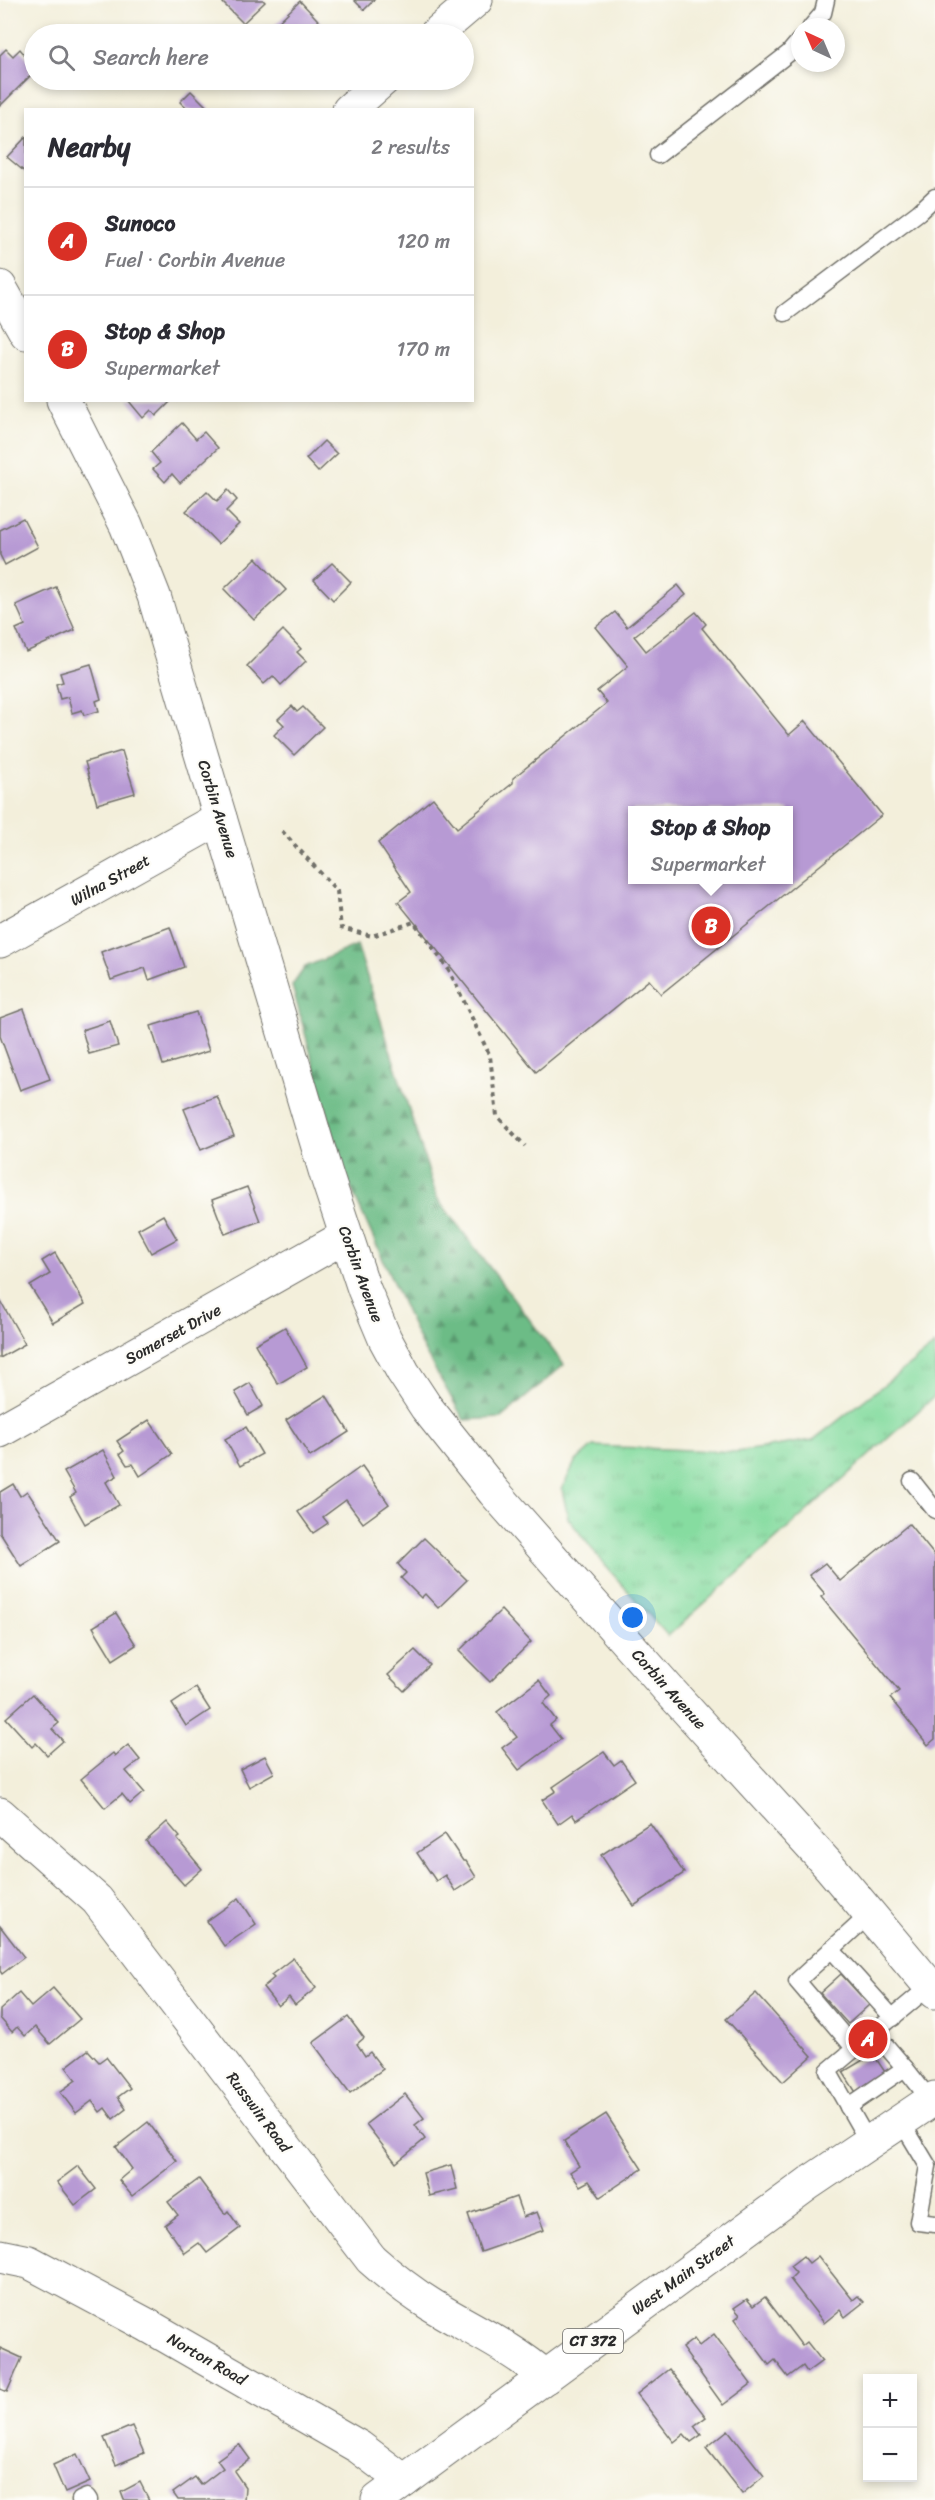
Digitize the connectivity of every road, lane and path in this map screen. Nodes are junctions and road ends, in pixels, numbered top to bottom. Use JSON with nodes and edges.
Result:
{"nodes":[{"id":1,"x":476,"y":0,"type":"edge"},
{"id":2,"x":826,"y":0,"type":"edge"},
{"id":3,"x":819,"y":18,"type":"edge"},
{"id":4,"x":448,"y":24,"type":"edge"},
{"id":5,"x":791,"y":49,"type":"edge"},
{"id":6,"x":372,"y":90,"type":"edge"},
{"id":7,"x":351,"y":108,"type":"edge"},
{"id":8,"x":658,"y":154,"type":"dead end"},
{"id":9,"x":935,"y":197,"type":"edge"},
{"id":10,"x":0,"y":287,"type":"edge"},
{"id":11,"x":784,"y":313,"type":"dead end"},
{"id":12,"x":24,"y":329,"type":"edge"},
{"id":13,"x":64,"y":402,"type":"edge"},
{"id":14,"x":220,"y":818,"type":"junction"},
{"id":15,"x":282,"y":831,"type":"dead end"},
{"id":16,"x":0,"y":941,"type":"edge"},
{"id":17,"x":525,"y":1146,"type":"dead end"},
{"id":18,"x":346,"y":1236,"type":"junction"},
{"id":19,"x":0,"y":1431,"type":"edge"},
{"id":20,"x":912,"y":1481,"type":"dead end"},
{"id":21,"x":935,"y":1510,"type":"edge"},
{"id":22,"x":0,"y":1814,"type":"edge"},
{"id":23,"x":870,"y":1914,"type":"junction"},
{"id":24,"x":831,"y":1949,"type":"junction"},
{"id":25,"x":932,"y":1989,"type":"edge"},
{"id":26,"x":893,"y":2018,"type":"junction"},
{"id":27,"x":876,"y":2033,"type":"junction"},
{"id":28,"x":855,"y":2049,"type":"junction"},
{"id":29,"x":905,"y":2068,"type":"junction"},
{"id":30,"x":933,"y":2100,"type":"edge"},
{"id":31,"x":848,"y":2107,"type":"junction"},
{"id":32,"x":902,"y":2121,"type":"junction"},
{"id":33,"x":869,"y":2143,"type":"junction"},
{"id":34,"x":931,"y":2167,"type":"edge"},
{"id":35,"x":935,"y":2224,"type":"edge"},
{"id":36,"x":0,"y":2256,"type":"edge"},
{"id":37,"x":546,"y":2376,"type":"junction"},
{"id":38,"x":404,"y":2481,"type":"junction"},
{"id":39,"x":80,"y":2500,"type":"edge"},
{"id":40,"x":89,"y":2500,"type":"edge"},
{"id":41,"x":378,"y":2500,"type":"edge"}],
"edges":[{"from":1,"to":4,"type":"main road"},
{"from":2,"to":3,"type":"lane"},
{"from":5,"to":8,"type":"lane"},
{"from":6,"to":7,"type":"main road"},
{"from":9,"to":11,"type":"lane"},
{"from":10,"to":12,"type":"main road"},
{"from":13,"to":14,"type":"main road","name":"Corbin Avenue"},
{"from":14,"to":16,"type":"main road","name":"Wilna Street"},
{"from":14,"to":18,"type":"main road","name":"Corbin Avenue"},
{"from":15,"to":17,"type":"path"},
{"from":18,"to":19,"type":"main road","name":"Somerset Drive"},
{"from":18,"to":23,"type":"main road","name":"Corbin Avenue"},
{"from":20,"to":21,"type":"lane"},
{"from":22,"to":37,"type":"main road","name":"Russwin Road"},
{"from":23,"to":24,"type":"lane"},
{"from":23,"to":25,"type":"main road","name":"Corbin Avenue"},
{"from":24,"to":26,"type":"lane"},
{"from":24,"to":28,"type":"lane"},
{"from":25,"to":26,"type":"lane"},
{"from":26,"to":27,"type":"lane"},
{"from":27,"to":28,"type":"lane"},
{"from":27,"to":29,"type":"lane"},
{"from":28,"to":31,"type":"lane"},
{"from":29,"to":30,"type":"lane"},
{"from":29,"to":31,"type":"lane"},
{"from":30,"to":32,"type":"main road","name":"West Main Street","number":"CT 372"},
{"from":31,"to":33,"type":"lane"},
{"from":32,"to":33,"type":"main road","name":"West Main Street","number":"CT 372"},
{"from":32,"to":34,"type":"lane"},
{"from":33,"to":37,"type":"main road","name":"West Main Street","number":"CT 372"},
{"from":34,"to":35,"type":"lane"},
{"from":36,"to":38,"type":"main road","name":"Norton Road"},
{"from":37,"to":38,"type":"main road","name":"West Main Street","number":"CT 372"},
{"from":38,"to":41,"type":"main road","name":"West Main Street","number":"CT 372"},
{"from":39,"to":40,"type":"lane"}]}
